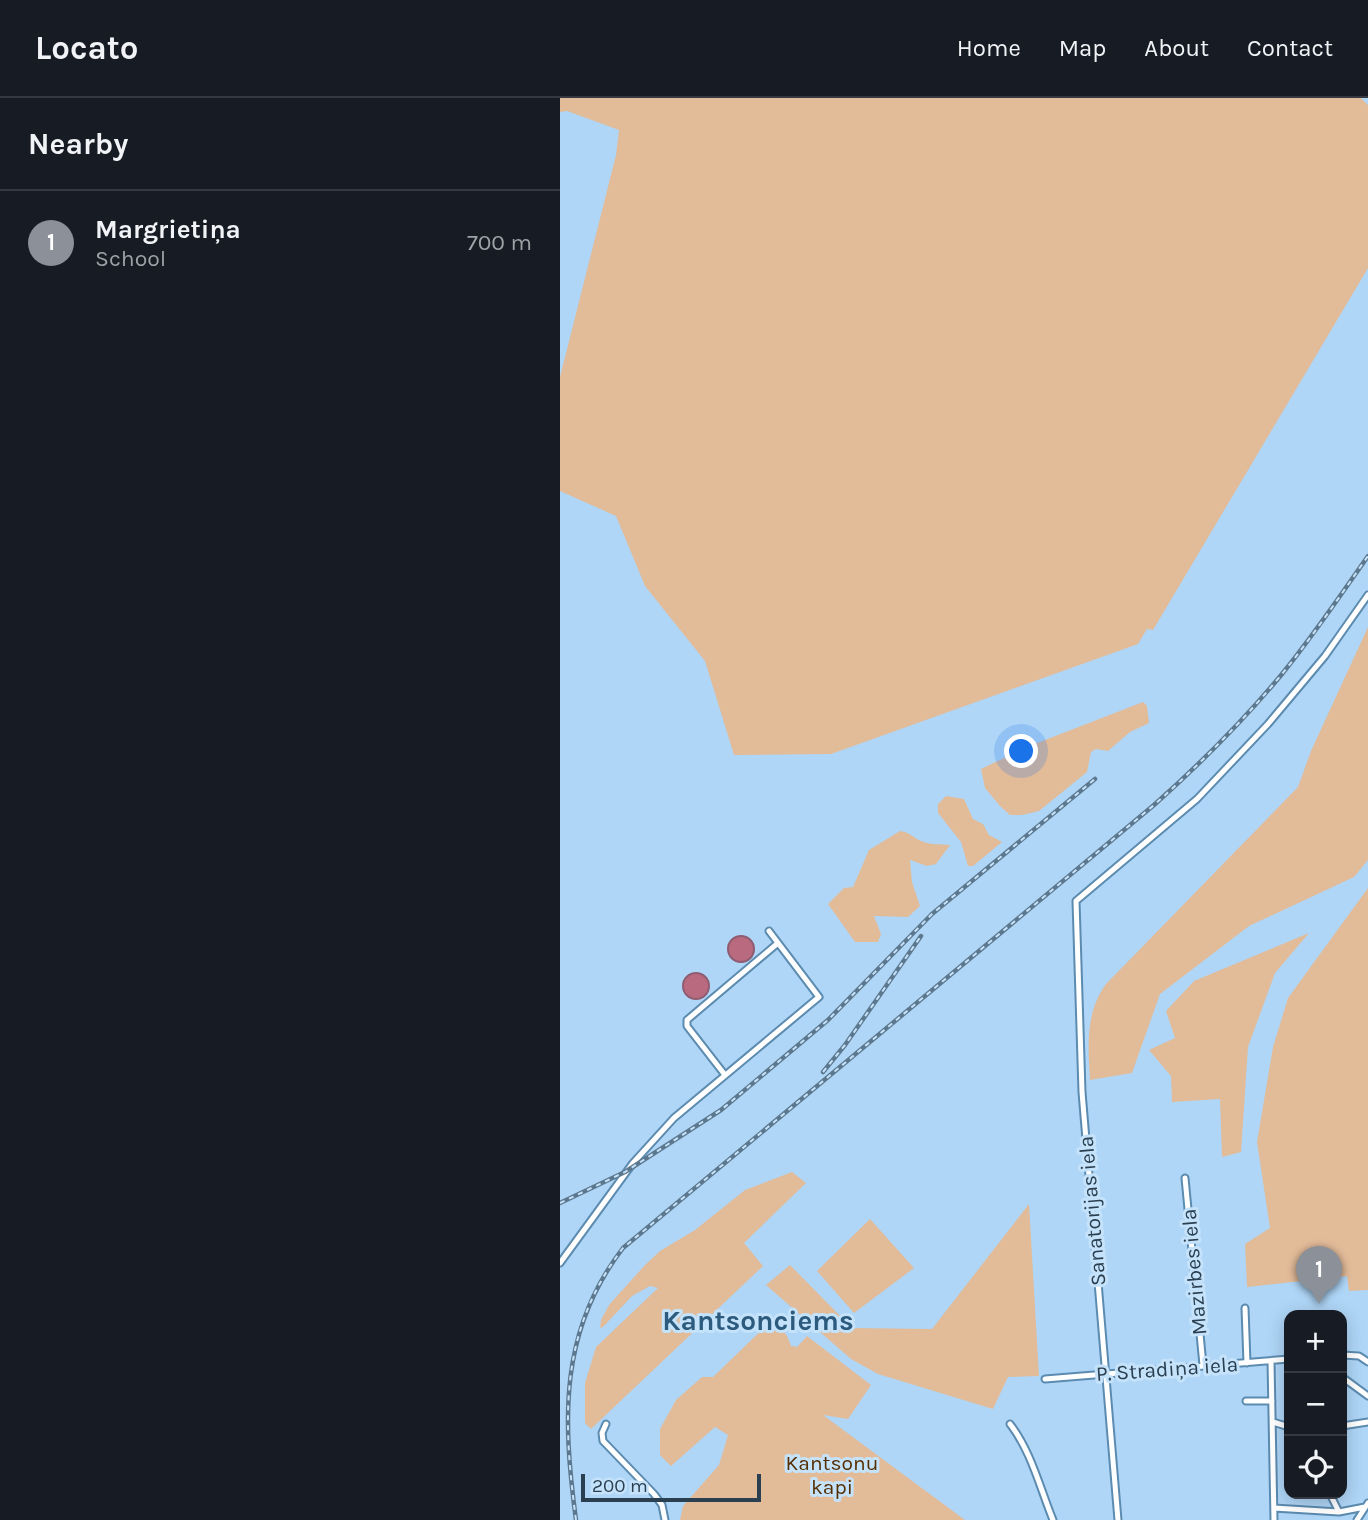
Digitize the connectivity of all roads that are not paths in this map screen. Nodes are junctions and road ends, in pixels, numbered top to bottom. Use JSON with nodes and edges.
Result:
{"nodes":[{"id":1,"x":1368,"y":595,"type":"edge"},
{"id":2,"x":769,"y":931,"type":"dead end"},
{"id":3,"x":778,"y":943,"type":"junction"},
{"id":4,"x":725,"y":1075,"type":"junction"},
{"id":5,"x":1185,"y":1178,"type":"dead end"},
{"id":6,"x":560,"y":1262,"type":"edge"},
{"id":7,"x":1245,"y":1308,"type":"dead end"},
{"id":8,"x":1347,"y":1355,"type":"edge"},
{"id":9,"x":1284,"y":1360,"type":"edge"},
{"id":10,"x":1271,"y":1361,"type":"junction"},
{"id":11,"x":1368,"y":1362,"type":"edge"},
{"id":12,"x":1247,"y":1363,"type":"junction"},
{"id":13,"x":1203,"y":1365,"type":"junction"},
{"id":14,"x":1105,"y":1374,"type":"junction"},
{"id":15,"x":1045,"y":1379,"type":"dead end"},
{"id":16,"x":1347,"y":1381,"type":"edge"},
{"id":17,"x":1368,"y":1396,"type":"edge"},
{"id":18,"x":1246,"y":1401,"type":"dead end"},
{"id":19,"x":1272,"y":1401,"type":"junction"},
{"id":20,"x":1273,"y":1422,"type":"junction"},
{"id":21,"x":606,"y":1424,"type":"dead end"},
{"id":22,"x":1010,"y":1424,"type":"dead end"},
{"id":23,"x":1367,"y":1424,"type":"edge"},
{"id":24,"x":1284,"y":1425,"type":"edge"},
{"id":25,"x":1347,"y":1426,"type":"edge"},
{"id":26,"x":1332,"y":1499,"type":"edge"},
{"id":27,"x":1366,"y":1505,"type":"edge"},
{"id":28,"x":1275,"y":1508,"type":"junction"},
{"id":29,"x":1339,"y":1512,"type":"junction"},
{"id":30,"x":665,"y":1520,"type":"edge"},
{"id":31,"x":1053,"y":1520,"type":"edge"},
{"id":32,"x":1118,"y":1520,"type":"edge"},
{"id":33,"x":1274,"y":1520,"type":"edge"},
{"id":34,"x":1357,"y":1520,"type":"edge"}],
"edges":[{"from":1,"to":14,"type":"street","name":"Sanatorijas iela"},
{"from":2,"to":3,"type":"street"},
{"from":3,"to":4,"type":"street"},
{"from":3,"to":4,"type":"street"},
{"from":4,"to":6,"type":"street"},
{"from":5,"to":13,"type":"street","name":"Mazirbes iela"},
{"from":7,"to":12,"type":"street"},
{"from":8,"to":11,"type":"street"},
{"from":9,"to":10,"type":"street","name":"P. Stradiņa iela"},
{"from":10,"to":12,"type":"street","name":"P. Stradiņa iela"},
{"from":10,"to":19,"type":"street"},
{"from":12,"to":13,"type":"street","name":"P. Stradiņa iela"},
{"from":13,"to":14,"type":"street","name":"P. Stradiņa iela"},
{"from":14,"to":15,"type":"street","name":"P. Stradiņa iela"},
{"from":14,"to":32,"type":"street","name":"Sanatorijas iela"},
{"from":16,"to":17,"type":"street"},
{"from":18,"to":19,"type":"street"},
{"from":19,"to":20,"type":"street"},
{"from":20,"to":24,"type":"street"},
{"from":20,"to":28,"type":"street"},
{"from":21,"to":30,"type":"street"},
{"from":22,"to":31,"type":"street"},
{"from":23,"to":25,"type":"street"},
{"from":26,"to":29,"type":"street"},
{"from":27,"to":29,"type":"street"},
{"from":27,"to":34,"type":"street"},
{"from":28,"to":29,"type":"street"},
{"from":28,"to":33,"type":"street"}]}
